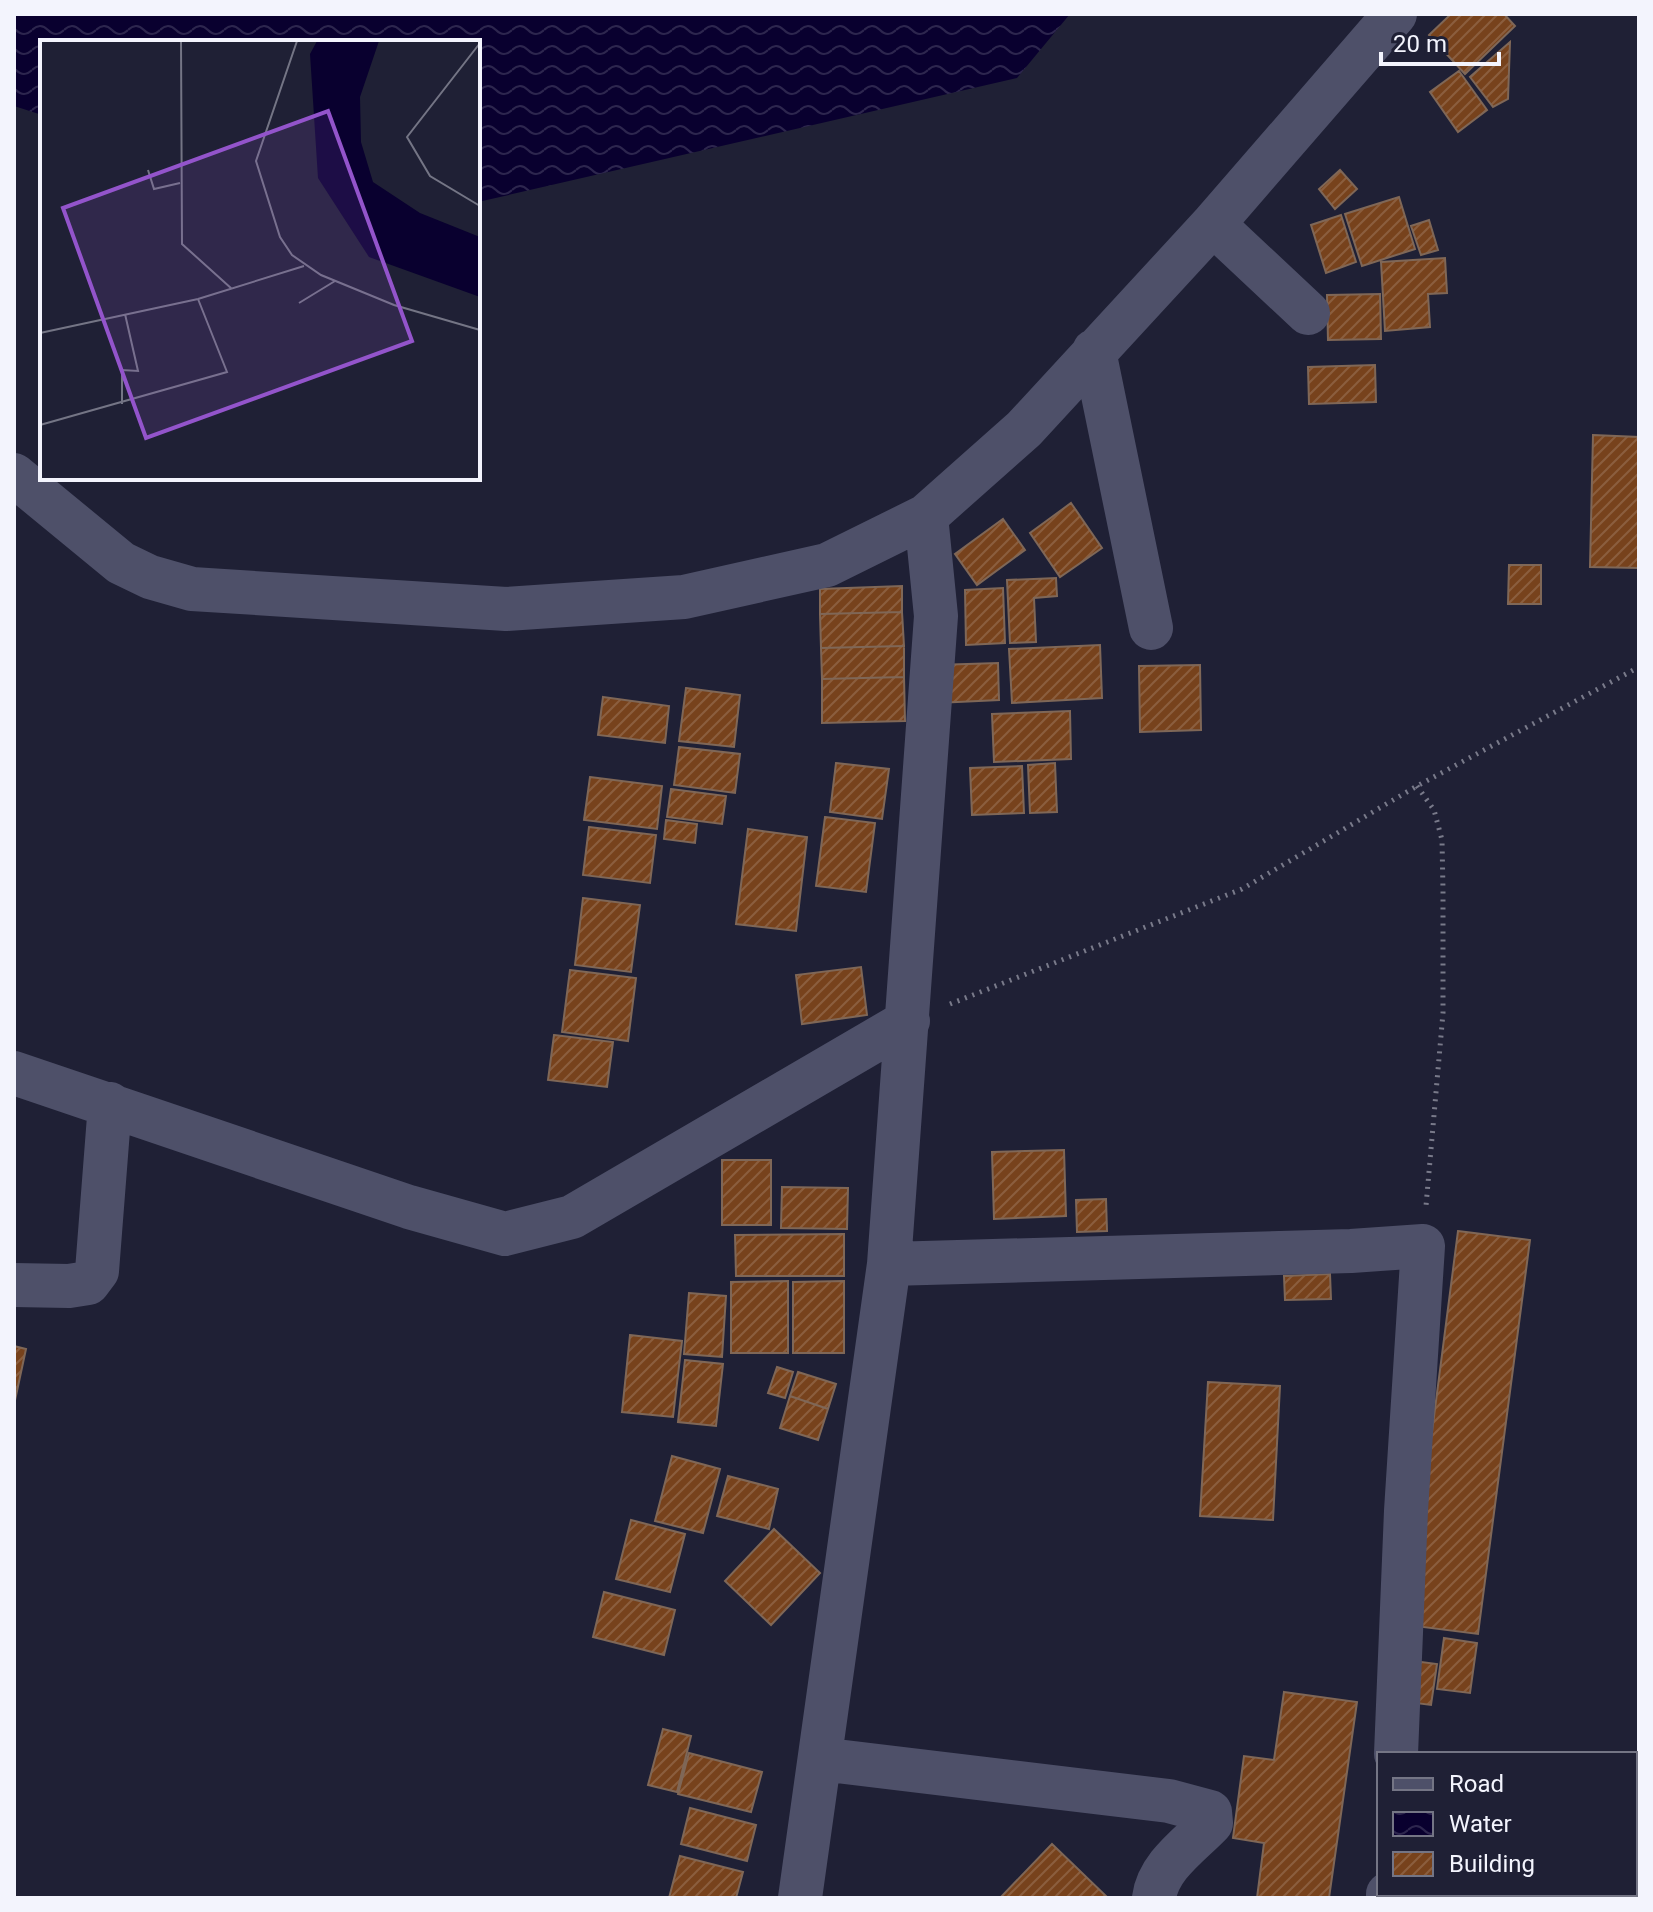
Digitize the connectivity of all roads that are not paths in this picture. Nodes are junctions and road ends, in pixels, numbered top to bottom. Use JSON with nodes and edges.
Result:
{"nodes":[{"id":1,"x":1395,"y":14,"type":"edge"},
{"id":2,"x":1213,"y":224,"type":"junction"},
{"id":3,"x":1308,"y":313,"type":"dead end"},
{"id":4,"x":1094,"y":351,"type":"junction"},
{"id":5,"x":14,"y":475,"type":"edge"},
{"id":6,"x":926,"y":516,"type":"junction"},
{"id":7,"x":1151,"y":628,"type":"dead end"},
{"id":8,"x":908,"y":1021,"type":"junction"},
{"id":9,"x":14,"y":1073,"type":"edge"},
{"id":10,"x":110,"y":1104,"type":"junction"},
{"id":11,"x":889,"y":1264,"type":"junction"},
{"id":12,"x":14,"y":1285,"type":"edge"},
{"id":13,"x":1396,"y":1752,"type":"edge"},
{"id":14,"x":820,"y":1759,"type":"junction"},
{"id":15,"x":800,"y":1898,"type":"edge"},
{"id":16,"x":1154,"y":1898,"type":"edge"}],
"edges":[{"from":1,"to":2,"type":"street"},
{"from":2,"to":3,"type":"street"},
{"from":2,"to":4,"type":"street"},
{"from":4,"to":6,"type":"street"},
{"from":4,"to":7,"type":"street"},
{"from":5,"to":6,"type":"street"},
{"from":6,"to":8,"type":"street"},
{"from":8,"to":10,"type":"street"},
{"from":8,"to":11,"type":"street"},
{"from":9,"to":10,"type":"street"},
{"from":10,"to":12,"type":"street"},
{"from":11,"to":13,"type":"street"},
{"from":11,"to":14,"type":"street"},
{"from":14,"to":15,"type":"street"},
{"from":14,"to":16,"type":"street"}]}
